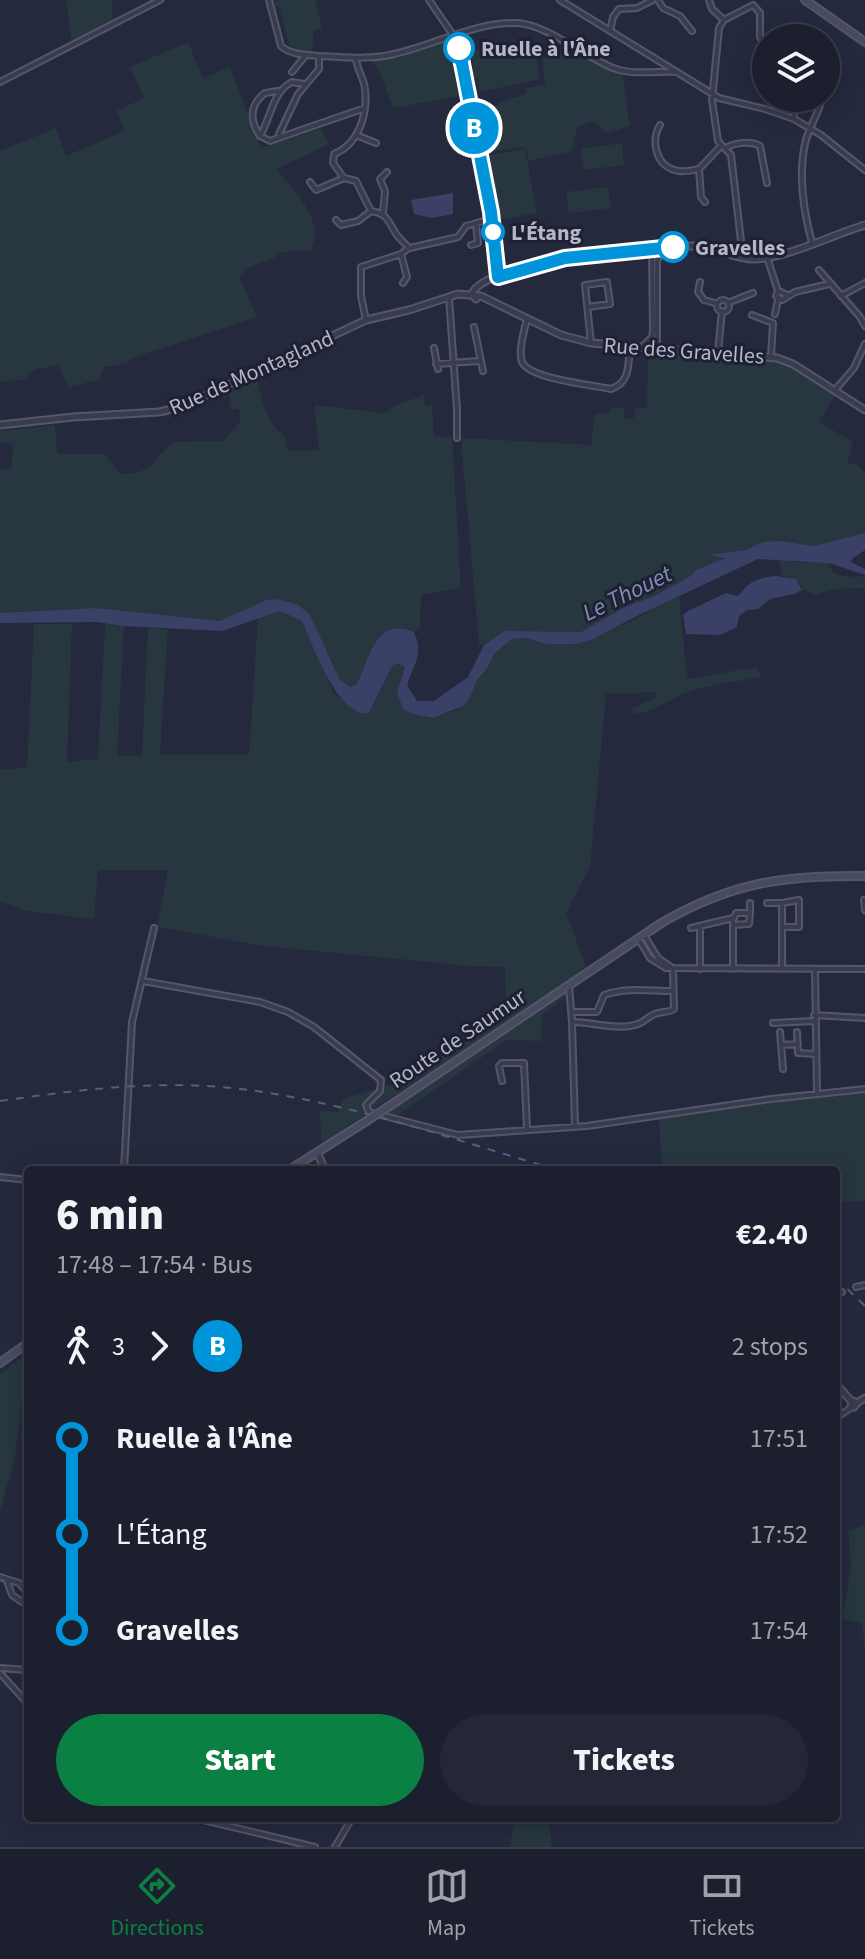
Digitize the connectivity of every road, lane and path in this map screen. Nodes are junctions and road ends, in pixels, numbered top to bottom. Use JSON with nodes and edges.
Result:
{"nodes":[{"id":1,"x":160,"y":0,"type":"edge"},
{"id":2,"x":269,"y":0,"type":"edge"},
{"id":3,"x":429,"y":0,"type":"edge"},
{"id":4,"x":560,"y":0,"type":"edge"},
{"id":5,"x":656,"y":0,"type":"edge"},
{"id":6,"x":709,"y":0,"type":"edge"},
{"id":7,"x":805,"y":0,"type":"edge"},
{"id":8,"x":724,"y":20,"type":"junction"},
{"id":9,"x":760,"y":24,"type":"edge"},
{"id":10,"x":610,"y":31,"type":"junction"},
{"id":11,"x":692,"y":31,"type":"dead end"},
{"id":12,"x":453,"y":35,"type":"junction"},
{"id":13,"x":865,"y":42,"type":"edge"},
{"id":14,"x":306,"y":55,"type":"junction"},
{"id":15,"x":319,"y":56,"type":"junction"},
{"id":16,"x":357,"y":58,"type":"junction"},
{"id":17,"x":660,"y":61,"type":"junction"},
{"id":18,"x":668,"y":66,"type":"junction"},
{"id":19,"x":659,"y":71,"type":"junction"},
{"id":20,"x":292,"y":72,"type":"dead end"},
{"id":21,"x":677,"y":72,"type":"junction"},
{"id":22,"x":0,"y":82,"type":"edge"},
{"id":23,"x":304,"y":84,"type":"junction"},
{"id":24,"x":278,"y":91,"type":"junction"},
{"id":25,"x":713,"y":95,"type":"junction"},
{"id":26,"x":719,"y":98,"type":"junction"},
{"id":27,"x":365,"y":108,"type":"junction"},
{"id":28,"x":714,"y":110,"type":"junction"},
{"id":29,"x":794,"y":112,"type":"edge"},
{"id":30,"x":817,"y":112,"type":"edge"},
{"id":31,"x":794,"y":119,"type":"junction"},
{"id":32,"x":660,"y":125,"type":"dead end"},
{"id":33,"x":810,"y":129,"type":"junction"},
{"id":34,"x":356,"y":135,"type":"junction"},
{"id":35,"x":260,"y":136,"type":"junction"},
{"id":36,"x":281,"y":137,"type":"junction"},
{"id":37,"x":376,"y":143,"type":"dead end"},
{"id":38,"x":724,"y":147,"type":"junction"},
{"id":39,"x":699,"y":169,"type":"junction"},
{"id":40,"x":865,"y":170,"type":"edge"},
{"id":41,"x":387,"y":172,"type":"dead end"},
{"id":42,"x":344,"y":178,"type":"junction"},
{"id":43,"x":310,"y":182,"type":"dead end"},
{"id":44,"x":767,"y":183,"type":"dead end"},
{"id":45,"x":705,"y":202,"type":"dead end"},
{"id":46,"x":371,"y":211,"type":"junction"},
{"id":47,"x":383,"y":213,"type":"junction"},
{"id":48,"x":491,"y":219,"type":"junction"},
{"id":49,"x":336,"y":220,"type":"dead end"},
{"id":50,"x":476,"y":224,"type":"junction"},
{"id":51,"x":865,"y":225,"type":"edge"},
{"id":52,"x":741,"y":243,"type":"junction"},
{"id":53,"x":812,"y":243,"type":"junction"},
{"id":54,"x":471,"y":245,"type":"dead end"},
{"id":55,"x":409,"y":248,"type":"junction"},
{"id":56,"x":657,"y":248,"type":"junction"},
{"id":57,"x":401,"y":254,"type":"junction"},
{"id":58,"x":736,"y":256,"type":"junction"},
{"id":59,"x":767,"y":257,"type":"junction"},
{"id":60,"x":743,"y":258,"type":"junction"},
{"id":61,"x":819,"y":270,"type":"dead end"},
{"id":62,"x":496,"y":278,"type":"junction"},
{"id":63,"x":700,"y":282,"type":"dead end"},
{"id":64,"x":403,"y":283,"type":"dead end"},
{"id":65,"x":865,"y":283,"type":"edge"},
{"id":66,"x":829,"y":284,"type":"junction"},
{"id":67,"x":778,"y":291,"type":"junction"},
{"id":68,"x":753,"y":293,"type":"dead end"},
{"id":69,"x":474,"y":295,"type":"junction"},
{"id":70,"x":788,"y":295,"type":"junction"},
{"id":71,"x":841,"y":296,"type":"junction"},
{"id":72,"x":449,"y":297,"type":"junction"},
{"id":73,"x":778,"y":300,"type":"junction"},
{"id":74,"x":730,"y":302,"type":"junction"},
{"id":75,"x":715,"y":303,"type":"junction"},
{"id":76,"x":588,"y":307,"type":"junction"},
{"id":77,"x":722,"y":311,"type":"junction"},
{"id":78,"x":775,"y":314,"type":"dead end"},
{"id":79,"x":752,"y":315,"type":"dead end"},
{"id":80,"x":527,"y":319,"type":"junction"},
{"id":81,"x":366,"y":320,"type":"junction"},
{"id":82,"x":865,"y":326,"type":"edge"},
{"id":83,"x":474,"y":327,"type":"dead end"},
{"id":84,"x":653,"y":331,"type":"junction"},
{"id":85,"x":591,"y":343,"type":"junction"},
{"id":86,"x":865,"y":344,"type":"edge"},
{"id":87,"x":630,"y":346,"type":"junction"},
{"id":88,"x":642,"y":347,"type":"junction"},
{"id":89,"x":434,"y":348,"type":"dead end"},
{"id":90,"x":657,"y":348,"type":"junction"},
{"id":91,"x":718,"y":352,"type":"junction"},
{"id":92,"x":771,"y":356,"type":"junction"},
{"id":93,"x":479,"y":361,"type":"junction"},
{"id":94,"x":454,"y":362,"type":"junction"},
{"id":95,"x":483,"y":371,"type":"dead end"},
{"id":96,"x":835,"y":390,"type":"junction"},
{"id":97,"x":865,"y":410,"type":"edge"},
{"id":98,"x":0,"y":425,"type":"edge"},
{"id":99,"x":457,"y":438,"type":"dead end"},
{"id":100,"x":865,"y":876,"type":"edge"},
{"id":101,"x":864,"y":900,"type":"edge"},
{"id":102,"x":750,"y":903,"type":"dead end"},
{"id":103,"x":767,"y":903,"type":"dead end"},
{"id":104,"x":782,"y":903,"type":"junction"},
{"id":105,"x":865,"y":910,"type":"edge"},
{"id":106,"x":750,"y":913,"type":"junction"},
{"id":107,"x":733,"y":918,"type":"junction"},
{"id":108,"x":733,"y":925,"type":"junction"},
{"id":109,"x":700,"y":926,"type":"junction"},
{"id":110,"x":782,"y":927,"type":"junction"},
{"id":111,"x":154,"y":928,"type":"dead end"},
{"id":112,"x":691,"y":928,"type":"dead end"},
{"id":113,"x":641,"y":936,"type":"junction"},
{"id":114,"x":673,"y":968,"type":"junction"},
{"id":115,"x":700,"y":969,"type":"junction"},
{"id":116,"x":733,"y":969,"type":"junction"},
{"id":117,"x":782,"y":969,"type":"junction"},
{"id":118,"x":815,"y":969,"type":"junction"},
{"id":119,"x":865,"y":969,"type":"edge"},
{"id":120,"x":143,"y":981,"type":"junction"},
{"id":121,"x":569,"y":984,"type":"junction"},
{"id":122,"x":673,"y":991,"type":"junction"},
{"id":123,"x":571,"y":1012,"type":"junction"},
{"id":124,"x":597,"y":1012,"type":"junction"},
{"id":125,"x":814,"y":1018,"type":"junction"},
{"id":126,"x":865,"y":1018,"type":"edge"},
{"id":127,"x":572,"y":1022,"type":"junction"},
{"id":128,"x":773,"y":1023,"type":"dead end"},
{"id":129,"x":597,"y":1024,"type":"junction"},
{"id":130,"x":780,"y":1032,"type":"dead end"},
{"id":131,"x":797,"y":1032,"type":"dead end"},
{"id":132,"x":798,"y":1044,"type":"junction"},
{"id":133,"x":781,"y":1045,"type":"junction"},
{"id":134,"x":815,"y":1054,"type":"junction"},
{"id":135,"x":783,"y":1069,"type":"dead end"},
{"id":136,"x":502,"y":1081,"type":"dead end"},
{"id":137,"x":865,"y":1089,"type":"edge"},
{"id":138,"x":817,"y":1093,"type":"junction"},
{"id":139,"x":575,"y":1126,"type":"junction"},
{"id":140,"x":527,"y":1129,"type":"junction"},
{"id":141,"x":318,"y":1152,"type":"junction"},
{"id":142,"x":124,"y":1166,"type":"edge"},
{"id":143,"x":298,"y":1166,"type":"edge"},
{"id":144,"x":323,"y":1166,"type":"edge"},
{"id":145,"x":0,"y":1177,"type":"edge"},
{"id":146,"x":24,"y":1180,"type":"edge"},
{"id":147,"x":865,"y":1285,"type":"edge"},
{"id":148,"x":856,"y":1287,"type":"dead end"},
{"id":149,"x":24,"y":1348,"type":"edge"},
{"id":150,"x":0,"y":1365,"type":"edge"},
{"id":151,"x":840,"y":1388,"type":"edge"},
{"id":152,"x":865,"y":1398,"type":"edge"},
{"id":153,"x":854,"y":1404,"type":"junction"},
{"id":154,"x":840,"y":1415,"type":"edge"},
{"id":155,"x":0,"y":1577,"type":"edge"},
{"id":156,"x":7,"y":1581,"type":"junction"},
{"id":157,"x":24,"y":1590,"type":"edge"},
{"id":158,"x":24,"y":1600,"type":"edge"},
{"id":159,"x":0,"y":1670,"type":"edge"},
{"id":160,"x":24,"y":1670,"type":"edge"},
{"id":161,"x":24,"y":1699,"type":"edge"},
{"id":162,"x":209,"y":1822,"type":"edge"},
{"id":163,"x":350,"y":1822,"type":"edge"},
{"id":164,"x":315,"y":1847,"type":"edge"},
{"id":165,"x":335,"y":1847,"type":"edge"}],
"edges":[{"from":1,"to":22,"type":"street"},
{"from":2,"to":14,"type":"street"},
{"from":3,"to":12,"type":"street"},
{"from":4,"to":10,"type":"street"},
{"from":5,"to":10,"type":"street"},
{"from":5,"to":11,"type":"street"},
{"from":6,"to":8,"type":"street"},
{"from":7,"to":13,"type":"main road"},
{"from":8,"to":9,"type":"street"},
{"from":8,"to":25,"type":"street"},
{"from":10,"to":17,"type":"street"},
{"from":12,"to":16,"type":"street"},
{"from":12,"to":19,"type":"street"},
{"from":12,"to":48,"type":"street"},
{"from":14,"to":15,"type":"street"},
{"from":14,"to":20,"type":"street"},
{"from":15,"to":16,"type":"street"},
{"from":15,"to":23,"type":"street"},
{"from":16,"to":27,"type":"street"},
{"from":17,"to":18,"type":"street"},
{"from":17,"to":19,"type":"street"},
{"from":18,"to":19,"type":"street"},
{"from":18,"to":21,"type":"street"},
{"from":19,"to":21,"type":"street"},
{"from":21,"to":25,"type":"street"},
{"from":23,"to":24,"type":"street"},
{"from":23,"to":36,"type":"street"},
{"from":24,"to":35,"type":"street"},
{"from":24,"to":35,"type":"street"},
{"from":25,"to":26,"type":"street"},
{"from":25,"to":28,"type":"street"},
{"from":26,"to":28,"type":"street"},
{"from":26,"to":31,"type":"street"},
{"from":27,"to":34,"type":"street"},
{"from":27,"to":36,"type":"street"},
{"from":28,"to":38,"type":"street"},
{"from":29,"to":31,"type":"street"},
{"from":30,"to":33,"type":"street"},
{"from":31,"to":33,"type":"street"},
{"from":32,"to":39,"type":"street"},
{"from":33,"to":40,"type":"street"},
{"from":33,"to":53,"type":"street"},
{"from":34,"to":37,"type":"street"},
{"from":34,"to":42,"type":"street"},
{"from":35,"to":36,"type":"street"},
{"from":38,"to":39,"type":"street"},
{"from":38,"to":44,"type":"street"},
{"from":38,"to":52,"type":"street"},
{"from":39,"to":45,"type":"street"},
{"from":41,"to":47,"type":"street"},
{"from":42,"to":43,"type":"street"},
{"from":42,"to":46,"type":"street"},
{"from":46,"to":47,"type":"street"},
{"from":46,"to":49,"type":"street"},
{"from":47,"to":55,"type":"street"},
{"from":48,"to":50,"type":"street"},
{"from":48,"to":62,"type":"street"},
{"from":50,"to":54,"type":"street"},
{"from":50,"to":55,"type":"street"},
{"from":51,"to":53,"type":"street","name":"Rue de Montagland"},
{"from":52,"to":58,"type":"street"},
{"from":52,"to":60,"type":"street"},
{"from":53,"to":59,"type":"street","name":"Rue de Montagland"},
{"from":55,"to":57,"type":"street"},
{"from":56,"to":58,"type":"street","name":"Rue de Montagland"},
{"from":56,"to":62,"type":"street","name":"Rue de Montagland"},
{"from":56,"to":84,"type":"street"},
{"from":56,"to":90,"type":"street"},
{"from":57,"to":64,"type":"street"},
{"from":57,"to":81,"type":"street"},
{"from":58,"to":60,"type":"street","name":"Rue de Montagland"},
{"from":59,"to":60,"type":"street","name":"Rue de Montagland"},
{"from":59,"to":67,"type":"street"},
{"from":61,"to":66,"type":"street"},
{"from":62,"to":69,"type":"street","name":"Rue de Montagland"},
{"from":63,"to":75,"type":"street"},
{"from":65,"to":71,"type":"street"},
{"from":66,"to":70,"type":"street"},
{"from":66,"to":71,"type":"street"},
{"from":67,"to":70,"type":"street"},
{"from":67,"to":73,"type":"street"},
{"from":68,"to":74,"type":"street"},
{"from":69,"to":72,"type":"street","name":"Rue de Montagland"},
{"from":69,"to":80,"type":"street","name":"Rue des Gravelles"},
{"from":70,"to":73,"type":"street"},
{"from":71,"to":82,"type":"street"},
{"from":72,"to":81,"type":"street","name":"Rue de Montagland"},
{"from":72,"to":94,"type":"street"},
{"from":73,"to":78,"type":"street"},
{"from":74,"to":75,"type":"street"},
{"from":74,"to":77,"type":"street"},
{"from":75,"to":77,"type":"street"},
{"from":76,"to":76,"type":"street"},
{"from":76,"to":85,"type":"street"},
{"from":77,"to":91,"type":"street"},
{"from":79,"to":92,"type":"street"},
{"from":80,"to":85,"type":"street","name":"Rue des Gravelles"},
{"from":80,"to":87,"type":"street"},
{"from":81,"to":98,"type":"street","name":"Rue de Montagland"},
{"from":83,"to":93,"type":"street"},
{"from":84,"to":88,"type":"street"},
{"from":84,"to":90,"type":"street"},
{"from":85,"to":87,"type":"street","name":"Rue des Gravelles"},
{"from":86,"to":96,"type":"street"},
{"from":87,"to":88,"type":"street","name":"Rue des Gravelles"},
{"from":88,"to":90,"type":"street","name":"Rue des Gravelles"},
{"from":89,"to":94,"type":"street"},
{"from":90,"to":91,"type":"street","name":"Rue des Gravelles"},
{"from":91,"to":92,"type":"street","name":"Rue des Gravelles"},
{"from":92,"to":96,"type":"street","name":"Rue des Gravelles"},
{"from":93,"to":94,"type":"street"},
{"from":93,"to":95,"type":"street"},
{"from":94,"to":99,"type":"street"},
{"from":96,"to":97,"type":"street","name":"Rue des Gravelles"},
{"from":100,"to":113,"type":"main road","name":"Route de Saumur"},
{"from":101,"to":105,"type":"street"},
{"from":102,"to":106,"type":"street"},
{"from":103,"to":104,"type":"street"},
{"from":104,"to":110,"type":"street"},
{"from":104,"to":110,"type":"street"},
{"from":106,"to":107,"type":"street"},
{"from":106,"to":108,"type":"street"},
{"from":107,"to":108,"type":"street"},
{"from":107,"to":109,"type":"street"},
{"from":108,"to":116,"type":"street"},
{"from":109,"to":112,"type":"street"},
{"from":109,"to":115,"type":"street"},
{"from":110,"to":117,"type":"street"},
{"from":111,"to":120,"type":"street"},
{"from":113,"to":114,"type":"street"},
{"from":113,"to":121,"type":"main road","name":"Route de Saumur"},
{"from":114,"to":115,"type":"street"},
{"from":114,"to":122,"type":"street"},
{"from":115,"to":116,"type":"street"},
{"from":116,"to":117,"type":"street"},
{"from":117,"to":118,"type":"street"},
{"from":118,"to":119,"type":"street"},
{"from":118,"to":125,"type":"street"},
{"from":120,"to":140,"type":"street"},
{"from":120,"to":142,"type":"street"},
{"from":121,"to":123,"type":"street"},
{"from":121,"to":141,"type":"main road","name":"Route de Saumur","bridge":true},
{"from":122,"to":124,"type":"street"},
{"from":122,"to":129,"type":"street"},
{"from":123,"to":124,"type":"street"},
{"from":123,"to":127,"type":"street"},
{"from":124,"to":129,"type":"street"},
{"from":125,"to":126,"type":"street"},
{"from":125,"to":128,"type":"street"},
{"from":125,"to":134,"type":"street"},
{"from":127,"to":129,"type":"street"},
{"from":127,"to":139,"type":"street"},
{"from":130,"to":133,"type":"street"},
{"from":131,"to":132,"type":"street"},
{"from":132,"to":133,"type":"street"},
{"from":132,"to":134,"type":"street"},
{"from":133,"to":135,"type":"street"},
{"from":134,"to":138,"type":"street"},
{"from":136,"to":140,"type":"street"},
{"from":137,"to":138,"type":"street"},
{"from":138,"to":139,"type":"street"},
{"from":139,"to":140,"type":"street"},
{"from":141,"to":143,"type":"main road","name":"Route de Saumur"},
{"from":141,"to":144,"type":"street"},
{"from":145,"to":146,"type":"street"},
{"from":147,"to":148,"type":"street"},
{"from":149,"to":150,"type":"main road"},
{"from":151,"to":153,"type":"street"},
{"from":152,"to":153,"type":"street"},
{"from":153,"to":154,"type":"street"},
{"from":155,"to":156,"type":"street"},
{"from":156,"to":157,"type":"street"},
{"from":156,"to":158,"type":"street"},
{"from":159,"to":160,"type":"street"},
{"from":159,"to":161,"type":"street"},
{"from":162,"to":164,"type":"street"},
{"from":163,"to":165,"type":"street"}]}
